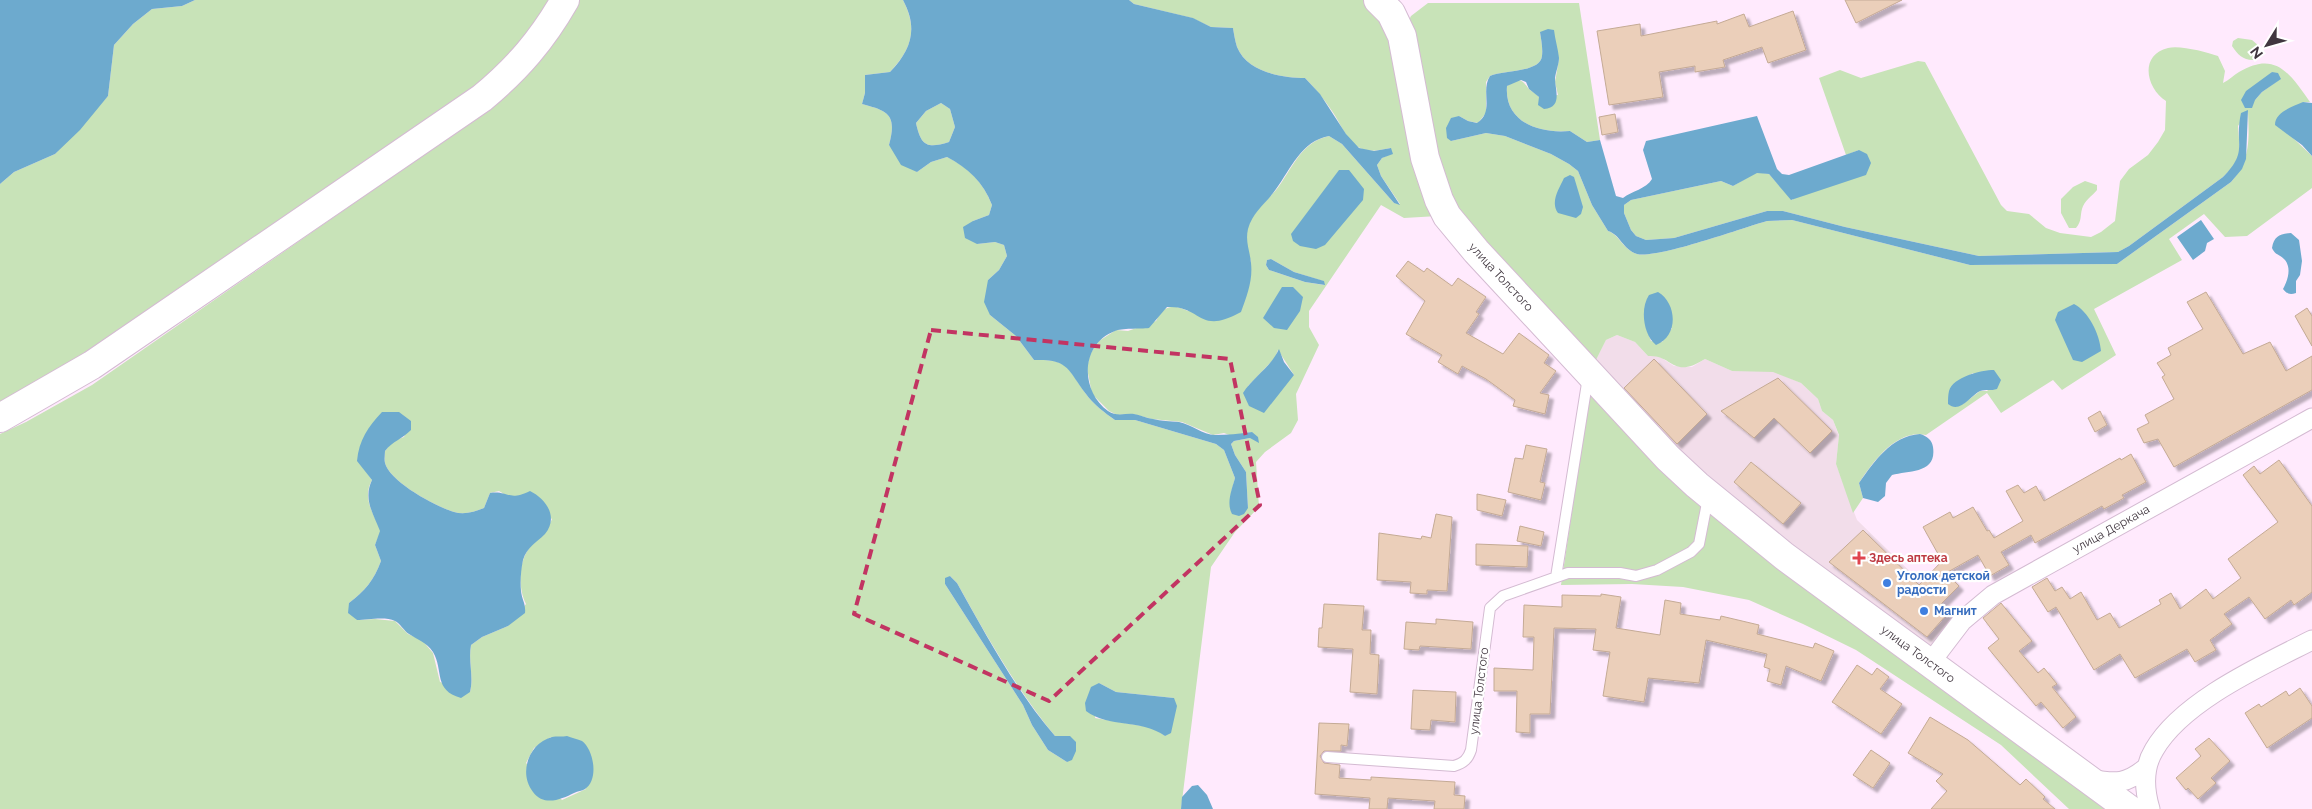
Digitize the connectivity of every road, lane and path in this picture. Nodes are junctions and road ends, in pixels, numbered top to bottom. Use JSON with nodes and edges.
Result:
{"nodes":[{"id":1,"x":566,"y":0,"type":"edge"},
{"id":2,"x":1387,"y":2,"type":"edge"},
{"id":3,"x":1588,"y":371,"type":"junction"},
{"id":4,"x":0,"y":418,"type":"edge"},
{"id":5,"x":2312,"y":418,"type":"edge"},
{"id":6,"x":1709,"y":495,"type":"junction"},
{"id":7,"x":1556,"y":576,"type":"junction"},
{"id":8,"x":2312,"y":640,"type":"edge"},
{"id":9,"x":1930,"y":663,"type":"junction"},
{"id":10,"x":1327,"y":758,"type":"dead end"},
{"id":11,"x":2147,"y":766,"type":"junction"},
{"id":12,"x":2088,"y":778,"type":"junction"},
{"id":13,"x":2129,"y":809,"type":"edge"},
{"id":14,"x":2150,"y":809,"type":"edge"}],
"edges":[{"from":1,"to":4,"type":"main road"},
{"from":2,"to":3,"type":"main road","name":"улица Толстого"},
{"from":3,"to":6,"type":"main road","name":"улица Толстого"},
{"from":3,"to":7,"type":"lane"},
{"from":5,"to":9,"type":"street","name":"улица Деркача"},
{"from":6,"to":7,"type":"lane","name":"улица Толстого"},
{"from":6,"to":9,"type":"main road","name":"улица Толстого"},
{"from":7,"to":10,"type":"lane","name":"улица Толстого"},
{"from":8,"to":11,"type":"street"},
{"from":9,"to":12,"type":"main road","name":"улица Толстого"},
{"from":11,"to":12,"type":"street"},
{"from":11,"to":14,"type":"street"},
{"from":12,"to":13,"type":"main road","name":"улица Толстого"}]}
